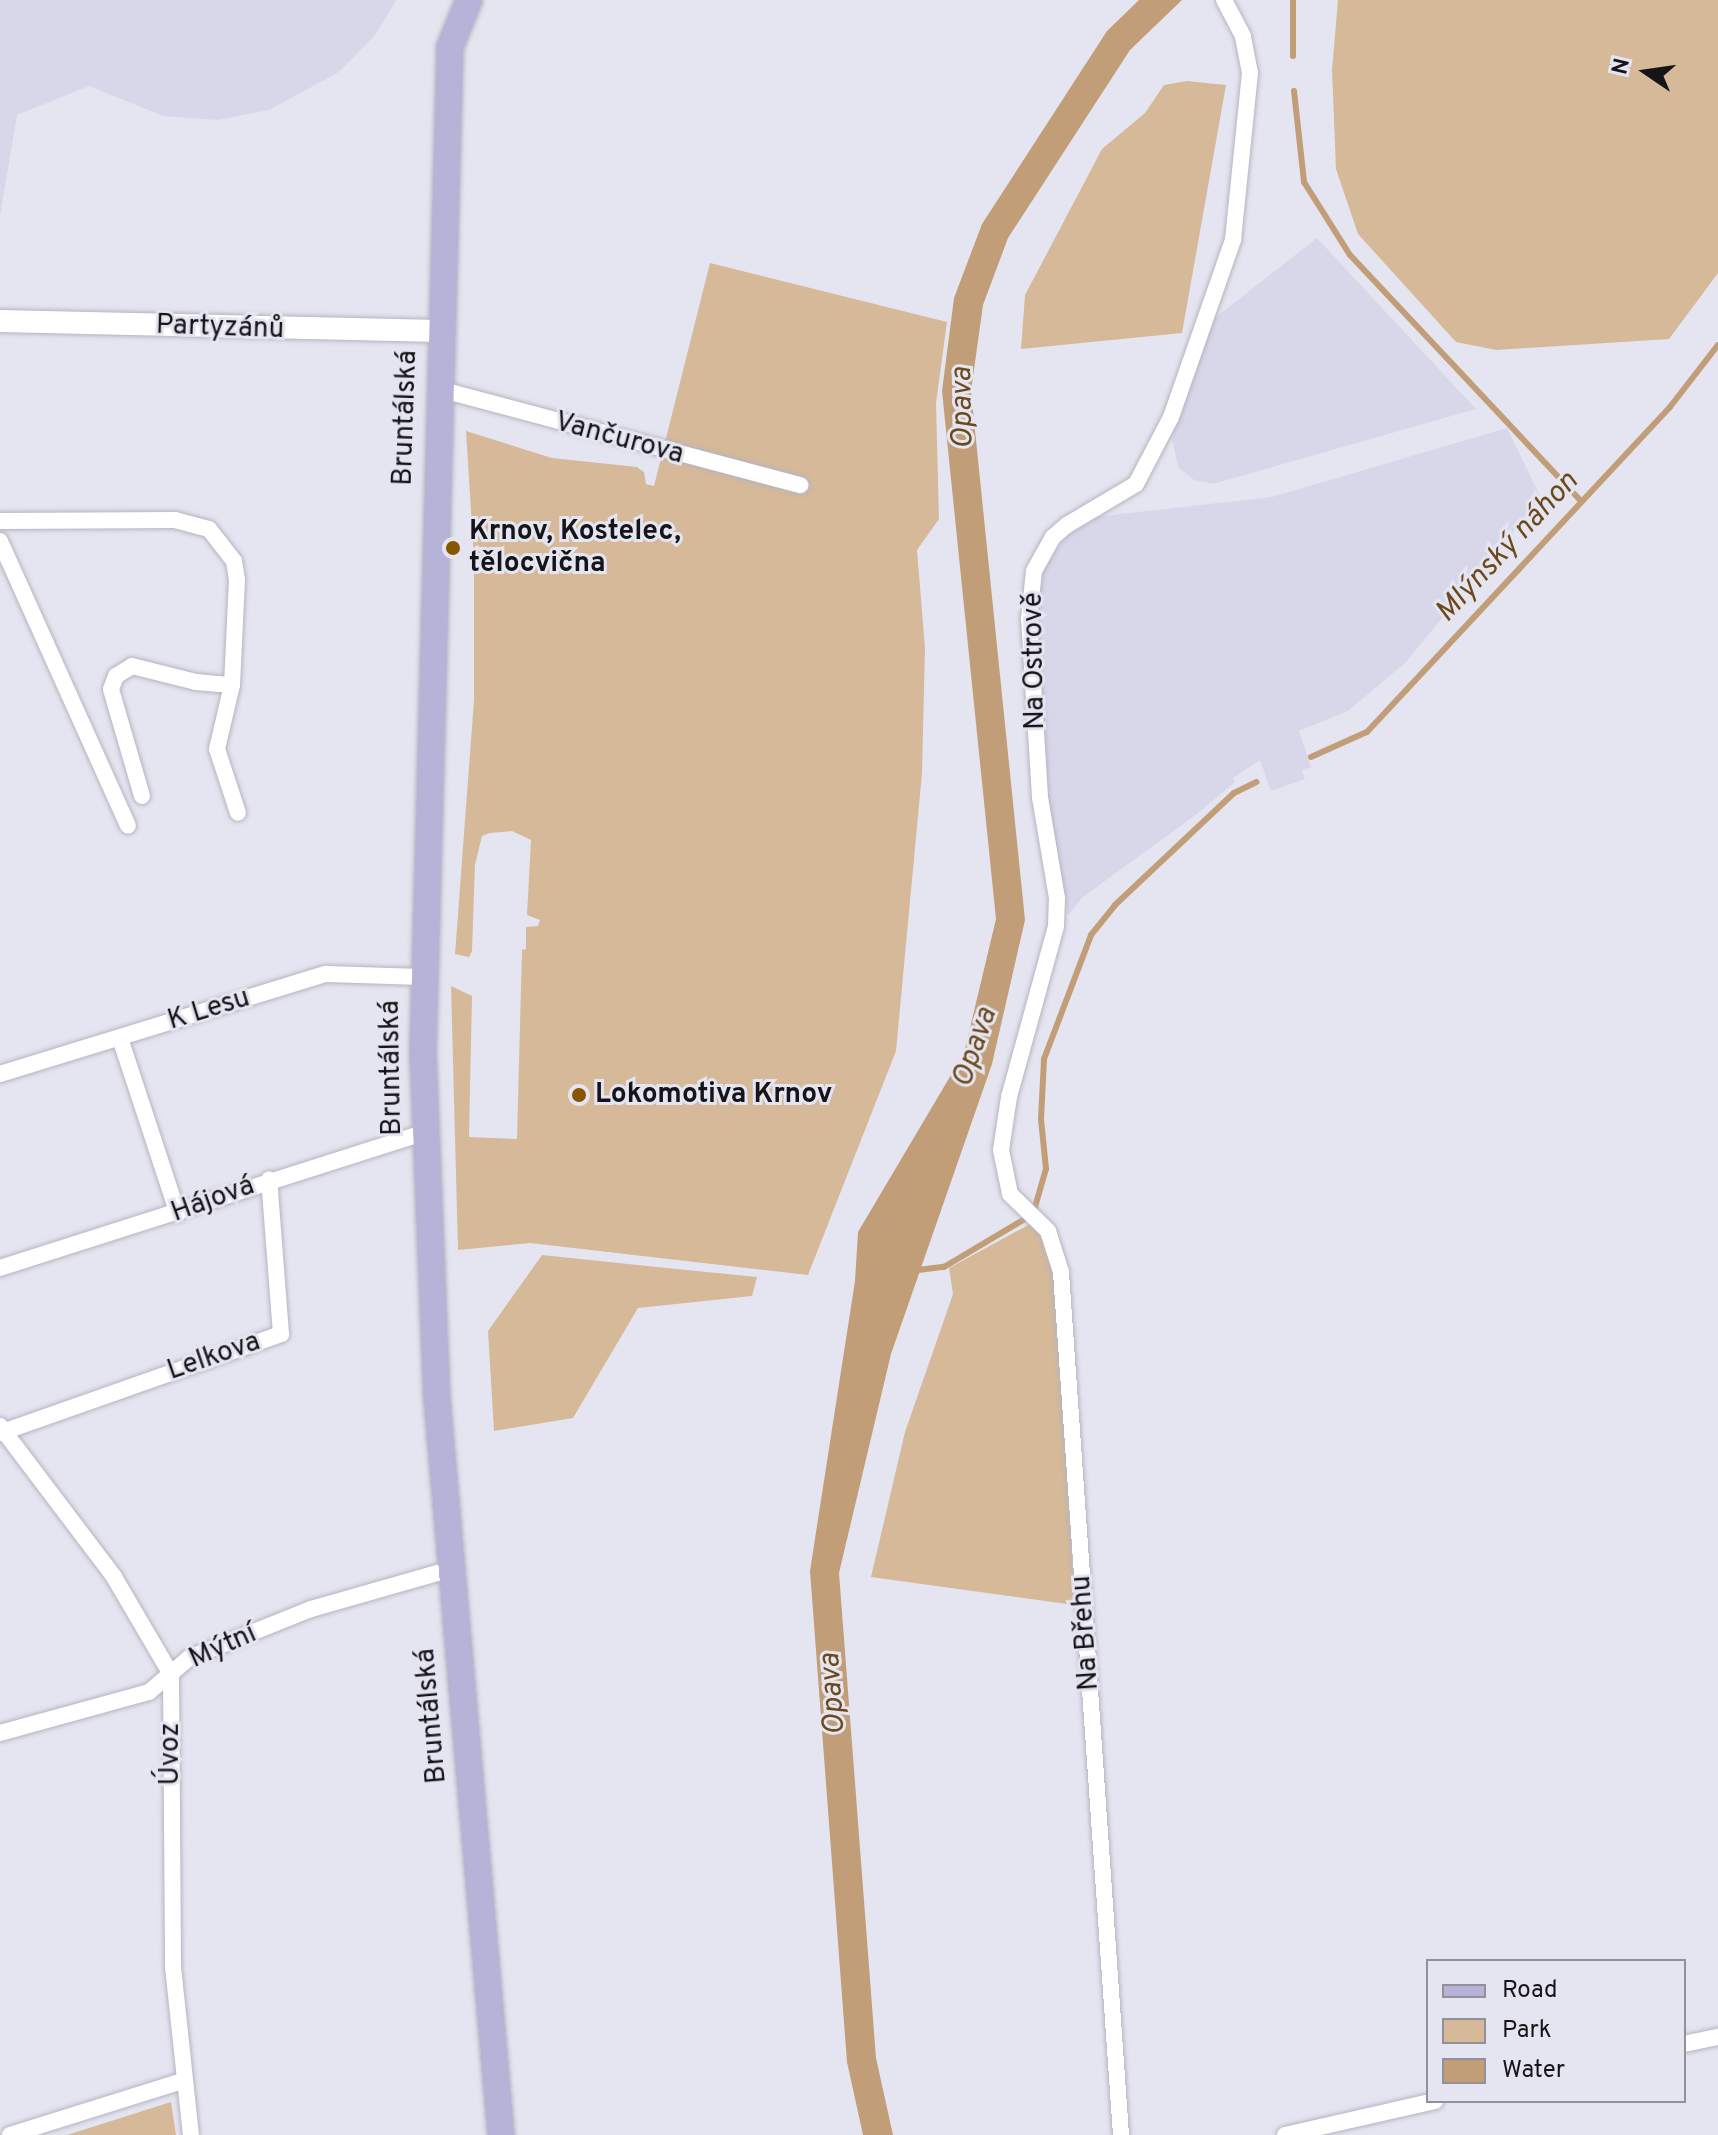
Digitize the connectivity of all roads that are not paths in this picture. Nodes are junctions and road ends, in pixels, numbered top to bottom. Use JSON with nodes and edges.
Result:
{"nodes":[{"id":1,"x":469,"y":0,"type":"edge"},
{"id":2,"x":1225,"y":1,"type":"edge"},
{"id":3,"x":0,"y":321,"type":"edge"},
{"id":4,"x":440,"y":331,"type":"junction"},
{"id":5,"x":439,"y":389,"type":"junction"},
{"id":6,"x":800,"y":485,"type":"dead end"},
{"id":7,"x":0,"y":521,"type":"edge"},
{"id":8,"x":0,"y":541,"type":"edge"},
{"id":9,"x":232,"y":685,"type":"junction"},
{"id":10,"x":142,"y":796,"type":"dead end"},
{"id":11,"x":238,"y":813,"type":"dead end"},
{"id":12,"x":128,"y":826,"type":"dead end"},
{"id":13,"x":422,"y":977,"type":"junction"},
{"id":14,"x":120,"y":1038,"type":"junction"},
{"id":15,"x":0,"y":1074,"type":"edge"},
{"id":16,"x":426,"y":1132,"type":"junction"},
{"id":17,"x":1001,"y":1150,"type":"joint"},
{"id":18,"x":269,"y":1179,"type":"junction"},
{"id":19,"x":178,"y":1214,"type":"junction"},
{"id":20,"x":0,"y":1268,"type":"edge"},
{"id":21,"x":1,"y":1430,"type":"edge"},
{"id":22,"x":451,"y":1569,"type":"junction"},
{"id":23,"x":171,"y":1674,"type":"junction"},
{"id":24,"x":0,"y":1733,"type":"edge"},
{"id":25,"x":1718,"y":2037,"type":"edge"},
{"id":26,"x":1686,"y":2044,"type":"edge"},
{"id":27,"x":185,"y":2080,"type":"junction"},
{"id":28,"x":1426,"y":2103,"type":"edge"},
{"id":29,"x":10,"y":2135,"type":"edge"},
{"id":30,"x":191,"y":2135,"type":"edge"},
{"id":31,"x":501,"y":2135,"type":"edge"},
{"id":32,"x":1121,"y":2135,"type":"edge"},
{"id":33,"x":1285,"y":2135,"type":"edge"}],
"edges":[{"from":1,"to":4,"type":"main road","name":"Bruntálská"},
{"from":2,"to":17,"type":"street","name":"Na Ostrově"},
{"from":3,"to":4,"type":"street","name":"Partyzánů"},
{"from":4,"to":5,"type":"main road","name":"Bruntálská"},
{"from":5,"to":6,"type":"street","name":"Vančurova"},
{"from":5,"to":13,"type":"main road","name":"Bruntálská"},
{"from":7,"to":9,"type":"street"},
{"from":8,"to":12,"type":"street"},
{"from":9,"to":10,"type":"street"},
{"from":9,"to":11,"type":"street"},
{"from":13,"to":14,"type":"street","name":"K Lesu"},
{"from":13,"to":16,"type":"main road","name":"Bruntálská"},
{"from":14,"to":15,"type":"street","name":"K Lesu"},
{"from":14,"to":19,"type":"street"},
{"from":16,"to":18,"type":"street","name":"Hájová"},
{"from":16,"to":22,"type":"main road","name":"Bruntálská"},
{"from":17,"to":32,"type":"street","name":"Na Břehu"},
{"from":18,"to":19,"type":"street","name":"Hájová"},
{"from":18,"to":21,"type":"street","name":"Lelkova"},
{"from":19,"to":20,"type":"street","name":"Hájová"},
{"from":21,"to":23,"type":"street"},
{"from":22,"to":23,"type":"street","name":"Mýtní"},
{"from":22,"to":31,"type":"main road","name":"Bruntálská"},
{"from":23,"to":24,"type":"street","name":"Mýtní"},
{"from":23,"to":27,"type":"street","name":"Úvoz"},
{"from":25,"to":26,"type":"street"},
{"from":27,"to":29,"type":"street"},
{"from":27,"to":30,"type":"street","name":"Úvoz"},
{"from":28,"to":33,"type":"street"}]}
